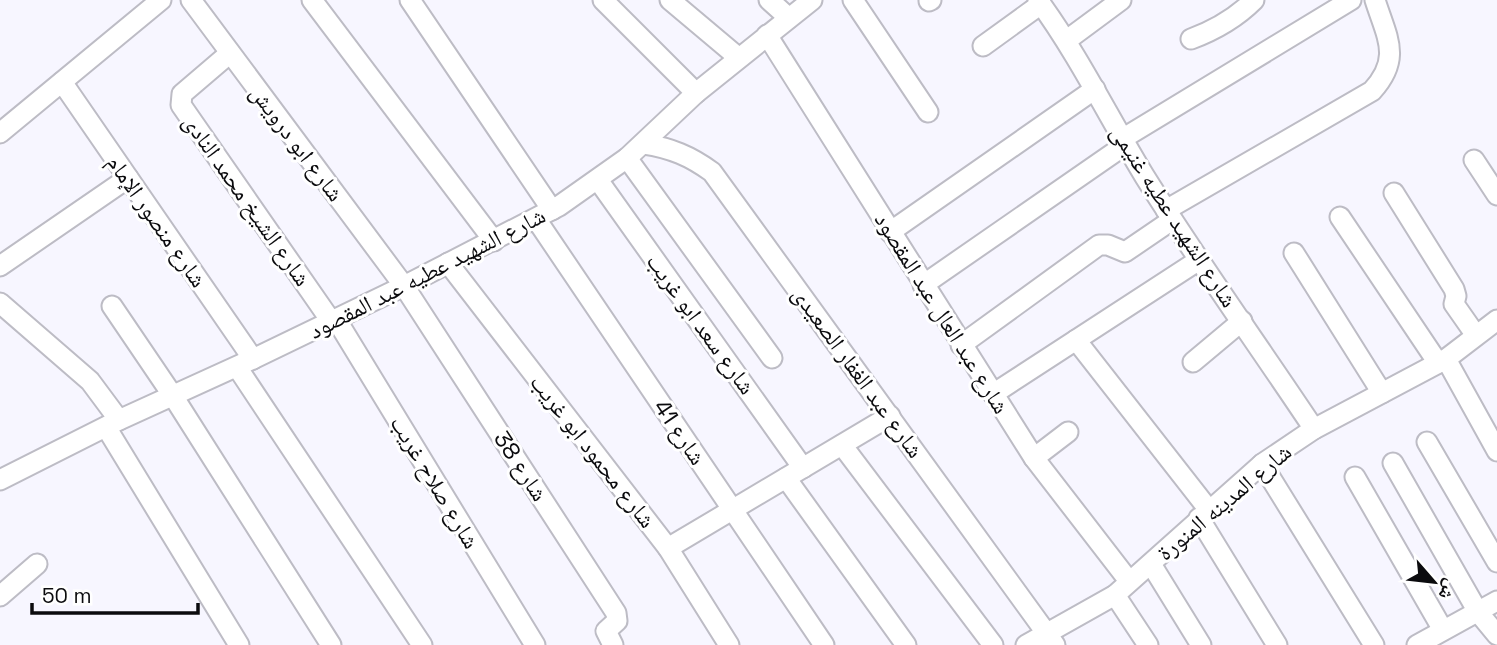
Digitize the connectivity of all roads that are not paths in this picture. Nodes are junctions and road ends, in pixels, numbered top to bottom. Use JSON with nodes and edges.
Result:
{"nodes":[{"id":1,"x":161,"y":0,"type":"edge"},
{"id":2,"x":191,"y":0,"type":"edge"},
{"id":3,"x":312,"y":0,"type":"edge"},
{"id":4,"x":410,"y":0,"type":"edge"},
{"id":5,"x":603,"y":0,"type":"edge"},
{"id":6,"x":670,"y":0,"type":"edge"},
{"id":7,"x":769,"y":0,"type":"edge"},
{"id":8,"x":812,"y":0,"type":"edge"},
{"id":9,"x":853,"y":0,"type":"edge"},
{"id":10,"x":1121,"y":0,"type":"edge"},
{"id":11,"x":1255,"y":0,"type":"edge"},
{"id":12,"x":1351,"y":0,"type":"edge"},
{"id":13,"x":1375,"y":0,"type":"edge"},
{"id":14,"x":1044,"y":3,"type":"edge"},
{"id":15,"x":789,"y":18,"type":"junction"},
{"id":16,"x":767,"y":36,"type":"junction"},
{"id":17,"x":1191,"y":39,"type":"dead end"},
{"id":18,"x":1067,"y":40,"type":"junction"},
{"id":19,"x":983,"y":46,"type":"dead end"},
{"id":20,"x":230,"y":53,"type":"junction"},
{"id":21,"x":738,"y":58,"type":"junction"},
{"id":22,"x":62,"y":82,"type":"junction"},
{"id":23,"x":1095,"y":89,"type":"junction"},
{"id":24,"x":696,"y":93,"type":"junction"},
{"id":25,"x":928,"y":112,"type":"dead end"},
{"id":26,"x":0,"y":133,"type":"edge"},
{"id":27,"x":1124,"y":142,"type":"junction"},
{"id":28,"x":644,"y":144,"type":"junction"},
{"id":29,"x":628,"y":158,"type":"junction"},
{"id":30,"x":1474,"y":160,"type":"dead end"},
{"id":31,"x":128,"y":177,"type":"junction"},
{"id":32,"x":598,"y":180,"type":"junction"},
{"id":33,"x":1394,"y":192,"type":"dead end"},
{"id":34,"x":1497,"y":195,"type":"edge"},
{"id":35,"x":544,"y":215,"type":"junction"},
{"id":36,"x":1169,"y":215,"type":"junction"},
{"id":37,"x":1340,"y":217,"type":"dead end"},
{"id":38,"x":890,"y":232,"type":"junction"},
{"id":39,"x":494,"y":241,"type":"junction"},
{"id":40,"x":1294,"y":253,"type":"dead end"},
{"id":41,"x":1199,"y":260,"type":"junction"},
{"id":42,"x":449,"y":263,"type":"junction"},
{"id":43,"x":0,"y":266,"type":"edge"},
{"id":44,"x":923,"y":285,"type":"junction"},
{"id":45,"x":404,"y":286,"type":"junction"},
{"id":46,"x":0,"y":303,"type":"edge"},
{"id":47,"x":112,"y":306,"type":"dead end"},
{"id":48,"x":334,"y":320,"type":"junction"},
{"id":49,"x":1497,"y":320,"type":"edge"},
{"id":50,"x":1242,"y":321,"type":"junction"},
{"id":51,"x":1475,"y":334,"type":"junction"},
{"id":52,"x":1076,"y":340,"type":"junction"},
{"id":53,"x":961,"y":345,"type":"junction"},
{"id":54,"x":772,"y":358,"type":"dead end"},
{"id":55,"x":1442,"y":361,"type":"junction"},
{"id":56,"x":1193,"y":362,"type":"dead end"},
{"id":57,"x":245,"y":363,"type":"junction"},
{"id":58,"x":1382,"y":393,"type":"junction"},
{"id":59,"x":993,"y":394,"type":"junction"},
{"id":60,"x":173,"y":396,"type":"junction"},
{"id":61,"x":890,"y":416,"type":"junction"},
{"id":62,"x":112,"y":423,"type":"junction"},
{"id":63,"x":1314,"y":429,"type":"junction"},
{"id":64,"x":1068,"y":432,"type":"dead end"},
{"id":65,"x":1427,"y":442,"type":"dead end"},
{"id":66,"x":842,"y":445,"type":"junction"},
{"id":67,"x":1497,"y":451,"type":"edge"},
{"id":68,"x":1034,"y":458,"type":"junction"},
{"id":69,"x":1393,"y":463,"type":"dead end"},
{"id":70,"x":1262,"y":464,"type":"junction"},
{"id":71,"x":795,"y":473,"type":"junction"},
{"id":72,"x":1355,"y":477,"type":"dead end"},
{"id":73,"x":0,"y":480,"type":"edge"},
{"id":74,"x":733,"y":510,"type":"junction"},
{"id":75,"x":1204,"y":514,"type":"junction"},
{"id":76,"x":668,"y":548,"type":"junction"},
{"id":77,"x":1497,"y":562,"type":"edge"},
{"id":78,"x":37,"y":564,"type":"dead end"},
{"id":79,"x":1151,"y":564,"type":"junction"},
{"id":80,"x":1122,"y":588,"type":"junction"},
{"id":81,"x":0,"y":596,"type":"edge"},
{"id":82,"x":1497,"y":601,"type":"edge"},
{"id":83,"x":1478,"y":612,"type":"junction"},
{"id":84,"x":1443,"y":630,"type":"junction"},
{"id":85,"x":1497,"y":635,"type":"edge"},
{"id":86,"x":1051,"y":639,"type":"edge"},
{"id":87,"x":527,"y":642,"type":"edge"},
{"id":88,"x":239,"y":645,"type":"edge"},
{"id":89,"x":331,"y":645,"type":"edge"},
{"id":90,"x":422,"y":645,"type":"edge"},
{"id":91,"x":613,"y":645,"type":"edge"},
{"id":92,"x":729,"y":645,"type":"edge"},
{"id":93,"x":824,"y":645,"type":"edge"},
{"id":94,"x":906,"y":645,"type":"edge"},
{"id":95,"x":993,"y":645,"type":"edge"},
{"id":96,"x":1026,"y":645,"type":"edge"},
{"id":97,"x":1148,"y":645,"type":"edge"},
{"id":98,"x":1201,"y":645,"type":"edge"},
{"id":99,"x":1277,"y":645,"type":"edge"},
{"id":100,"x":1374,"y":645,"type":"edge"},
{"id":101,"x":1417,"y":645,"type":"edge"}],
"edges":[{"from":1,"to":22,"type":"street"},
{"from":2,"to":20,"type":"street","name":"شارع ابو درويش"},
{"from":3,"to":39,"type":"street"},
{"from":4,"to":35,"type":"street","name":"شارع 41"},
{"from":5,"to":24,"type":"street"},
{"from":6,"to":21,"type":"street"},
{"from":7,"to":15,"type":"street"},
{"from":8,"to":15,"type":"street","name":"شارع الشهيد عطيه عبد المقصود"},
{"from":9,"to":25,"type":"street"},
{"from":10,"to":18,"type":"street"},
{"from":11,"to":17,"type":"street"},
{"from":12,"to":27,"type":"street"},
{"from":13,"to":36,"type":"street"},
{"from":14,"to":18,"type":"street","name":"شارع الشهيد عطيه غنيمى"},
{"from":14,"to":19,"type":"street"},
{"from":15,"to":16,"type":"street","name":"شارع الشهيد عطيه عبد المقصود"},
{"from":16,"to":21,"type":"street","name":"شارع الشهيد عطيه عبد المقصود"},
{"from":16,"to":38,"type":"street","name":"شارع عبد العال عبد المقصود"},
{"from":18,"to":23,"type":"street","name":"شارع الشهيد عطيه غنيمى"},
{"from":20,"to":45,"type":"street","name":"شارع ابو درويش"},
{"from":20,"to":48,"type":"street","name":"شارع الشيخ محمد النادى"},
{"from":21,"to":24,"type":"street","name":"شارع الشهيد عطيه عبد المقصود"},
{"from":22,"to":26,"type":"street"},
{"from":22,"to":31,"type":"street","name":"شارع منصور الإمام"},
{"from":23,"to":27,"type":"street","name":"شارع الشهيد عطيه غنيمى"},
{"from":23,"to":38,"type":"street"},
{"from":24,"to":28,"type":"street","name":"شارع الشهيد عطيه عبد المقصود"},
{"from":27,"to":36,"type":"street","name":"شارع الشهيد عطيه غنيمى"},
{"from":27,"to":44,"type":"street"},
{"from":28,"to":29,"type":"street","name":"شارع الشهيد عطيه عبد المقصود"},
{"from":28,"to":61,"type":"street","name":"شارع عبد الغفار الصعيدى"},
{"from":29,"to":32,"type":"street","name":"شارع الشهيد عطيه عبد المقصود"},
{"from":29,"to":54,"type":"street"},
{"from":30,"to":34,"type":"street"},
{"from":31,"to":43,"type":"street"},
{"from":31,"to":57,"type":"street","name":"شارع منصور الإمام"},
{"from":32,"to":35,"type":"street","name":"شارع الشهيد عطيه عبد المقصود"},
{"from":32,"to":71,"type":"street","name":"شارع سعد ابو غريب"},
{"from":33,"to":51,"type":"street"},
{"from":35,"to":39,"type":"street","name":"شارع الشهيد عطيه عبد المقصود"},
{"from":35,"to":74,"type":"street","name":"شارع 41"},
{"from":36,"to":41,"type":"street","name":"شارع الشهيد عطيه غنيمى"},
{"from":36,"to":53,"type":"street"},
{"from":37,"to":55,"type":"street"},
{"from":38,"to":44,"type":"street","name":"شارع عبد العال عبد المقصود"},
{"from":39,"to":42,"type":"street","name":"شارع الشهيد عطيه عبد المقصود"},
{"from":40,"to":58,"type":"street"},
{"from":41,"to":50,"type":"street","name":"شارع الشهيد عطيه غنيمى"},
{"from":41,"to":52,"type":"street"},
{"from":42,"to":45,"type":"street","name":"شارع الشهيد عطيه عبد المقصود"},
{"from":42,"to":76,"type":"street","name":"شارع محمود ابو غريب"},
{"from":44,"to":53,"type":"street","name":"شارع عبد العال عبد المقصود"},
{"from":45,"to":48,"type":"street","name":"شارع الشهيد عطيه عبد المقصود"},
{"from":45,"to":91,"type":"street","name":"شارع 38"},
{"from":46,"to":62,"type":"street"},
{"from":47,"to":60,"type":"street"},
{"from":48,"to":57,"type":"street","name":"شارع الشهيد عطيه عبد المقصود"},
{"from":48,"to":87,"type":"street","name":"شارع صلاح غريب"},
{"from":49,"to":51,"type":"street","name":"شارع المدينه المنورة"},
{"from":50,"to":56,"type":"street"},
{"from":50,"to":63,"type":"street","name":"شارع الشهيد عطيه غنيمى"},
{"from":51,"to":55,"type":"street","name":"شارع المدينه المنورة"},
{"from":52,"to":59,"type":"street"},
{"from":52,"to":75,"type":"street"},
{"from":53,"to":59,"type":"street","name":"شارع عبد العال عبد المقصود"},
{"from":55,"to":58,"type":"street","name":"شارع المدينه المنورة"},
{"from":55,"to":67,"type":"street"},
{"from":57,"to":60,"type":"street","name":"شارع الشهيد عطيه عبد المقصود"},
{"from":57,"to":90,"type":"street","name":"شارع منصور الإمام"},
{"from":58,"to":63,"type":"street","name":"شارع المدينه المنورة"},
{"from":59,"to":68,"type":"street","name":"شارع عبد العال عبد المقصود"},
{"from":60,"to":62,"type":"street","name":"شارع الشهيد عطيه عبد المقصود"},
{"from":60,"to":89,"type":"street"},
{"from":61,"to":66,"type":"street"},
{"from":61,"to":86,"type":"street","name":"شارع عبد الغفار الصعيدى"},
{"from":62,"to":73,"type":"street","name":"شارع الشهيد عطيه عبد المقصود"},
{"from":62,"to":88,"type":"street"},
{"from":63,"to":70,"type":"street","name":"شارع المدينه المنورة"},
{"from":64,"to":68,"type":"street"},
{"from":65,"to":77,"type":"street"},
{"from":66,"to":71,"type":"street"},
{"from":66,"to":95,"type":"street"},
{"from":68,"to":80,"type":"street","name":"شارع عبد العال عبد المقصود"},
{"from":69,"to":83,"type":"street"},
{"from":70,"to":75,"type":"street","name":"شارع المدينه المنورة"},
{"from":70,"to":100,"type":"street"},
{"from":71,"to":74,"type":"street"},
{"from":71,"to":94,"type":"street","name":"شارع سعد ابو غريب"},
{"from":72,"to":84,"type":"street"},
{"from":74,"to":76,"type":"street"},
{"from":74,"to":93,"type":"street","name":"شارع 41"},
{"from":75,"to":79,"type":"street","name":"شارع المدينه المنورة"},
{"from":75,"to":99,"type":"street"},
{"from":76,"to":92,"type":"street","name":"شارع محمود ابو غريب"},
{"from":78,"to":81,"type":"street"},
{"from":79,"to":80,"type":"street","name":"شارع المدينه المنورة"},
{"from":79,"to":98,"type":"street"},
{"from":80,"to":86,"type":"street","name":"شارع المدينه المنورة"},
{"from":80,"to":97,"type":"street","name":"شارع عبد العال عبد المقصود"},
{"from":82,"to":83,"type":"street"},
{"from":83,"to":84,"type":"street"},
{"from":83,"to":85,"type":"street"},
{"from":84,"to":101,"type":"street"},
{"from":86,"to":96,"type":"street","name":"شارع المدينه المنورة"}]}
